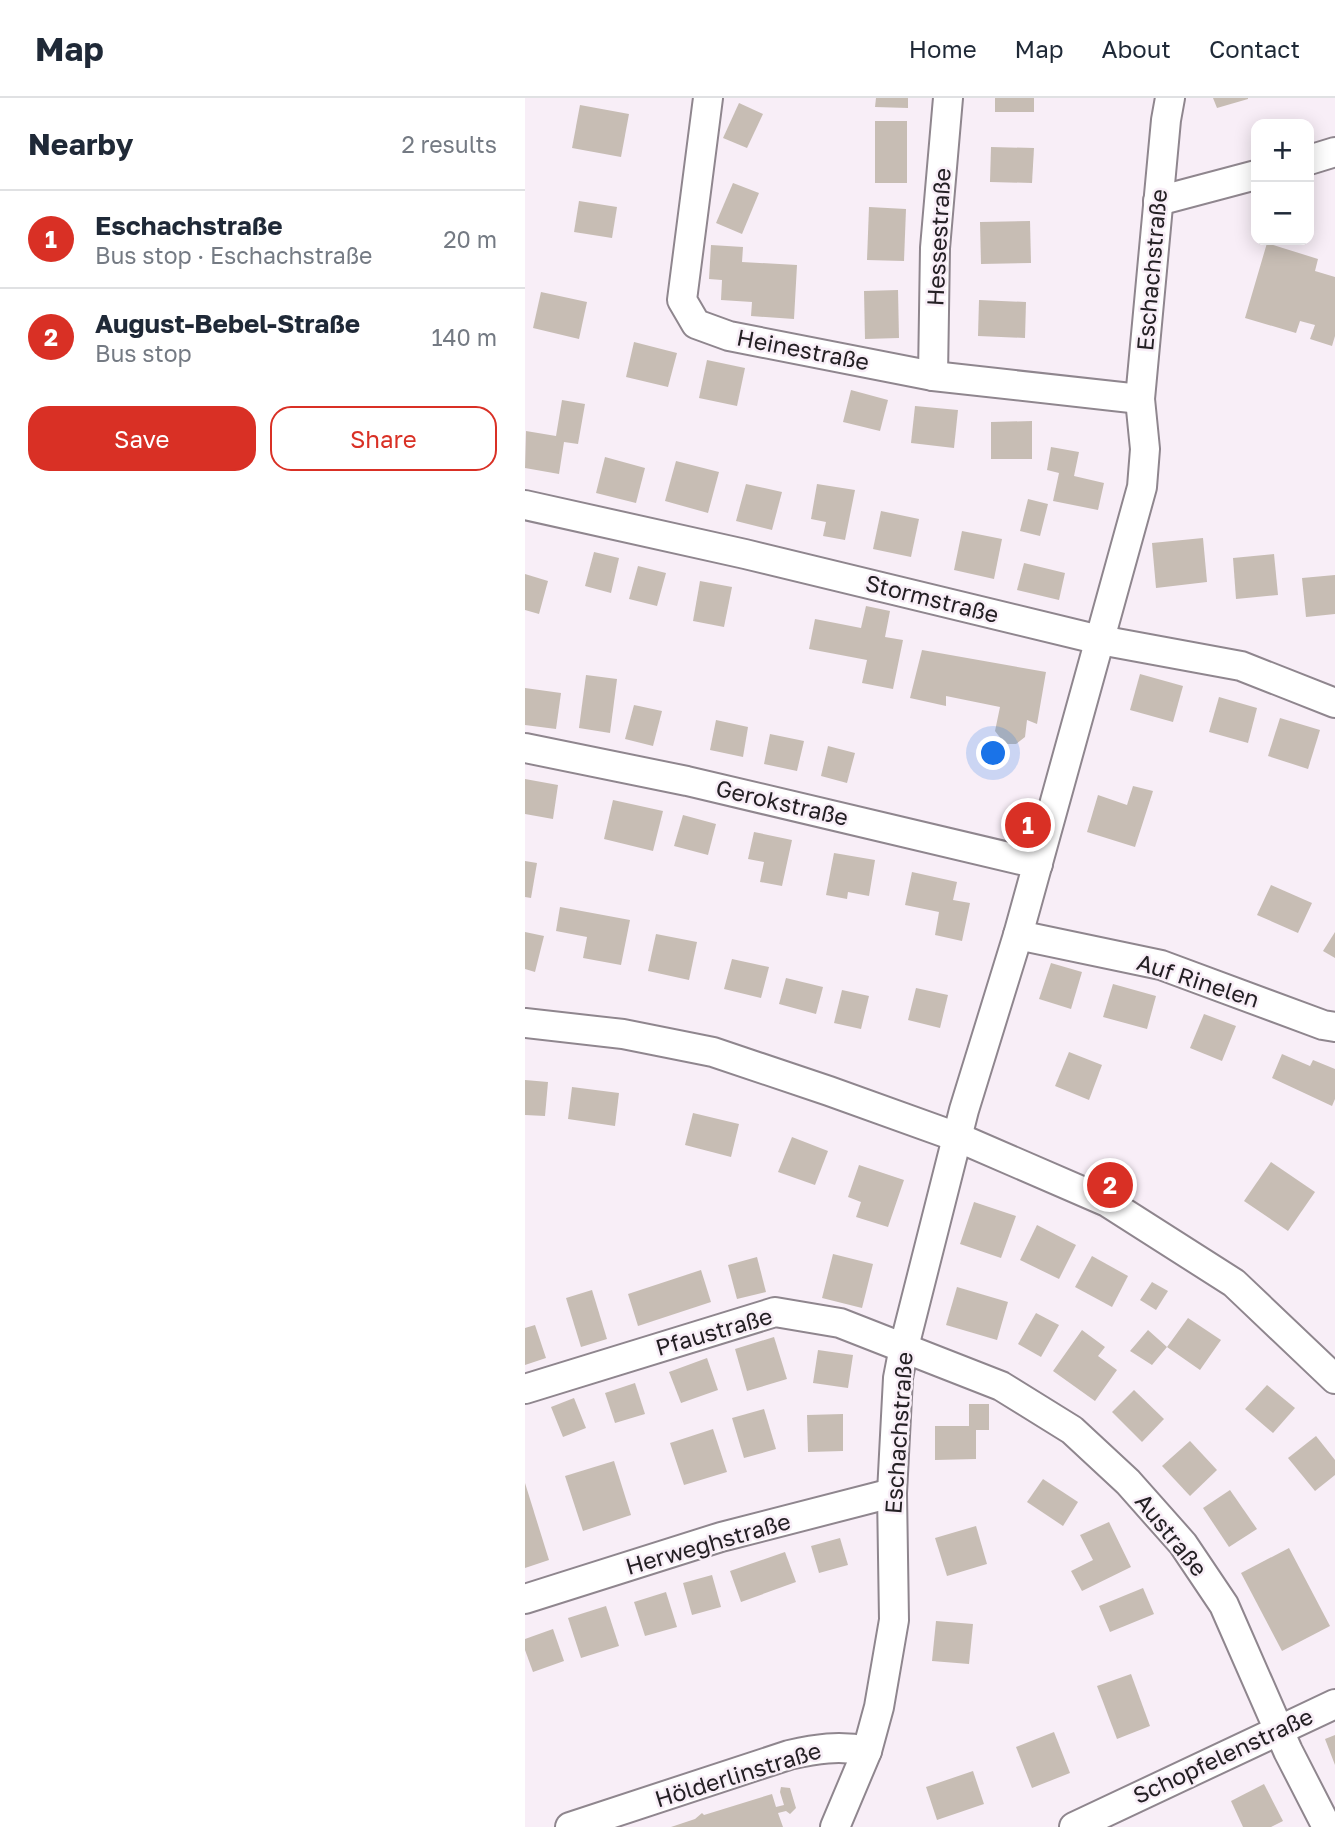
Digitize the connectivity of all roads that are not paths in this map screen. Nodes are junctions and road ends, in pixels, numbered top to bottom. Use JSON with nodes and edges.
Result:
{"nodes":[{"id":1,"x":708,"y":98,"type":"edge"},
{"id":2,"x":948,"y":98,"type":"edge"},
{"id":3,"x":1171,"y":98,"type":"edge"},
{"id":4,"x":1335,"y":152,"type":"edge"},
{"id":5,"x":1314,"y":158,"type":"edge"},
{"id":6,"x":1251,"y":175,"type":"edge"},
{"id":7,"x":1159,"y":201,"type":"junction"},
{"id":8,"x":933,"y":376,"type":"junction"},
{"id":9,"x":1140,"y":399,"type":"junction"},
{"id":10,"x":525,"y":505,"type":"edge"},
{"id":11,"x":1100,"y":640,"type":"junction"},
{"id":12,"x":1335,"y":703,"type":"edge"},
{"id":13,"x":525,"y":748,"type":"edge"},
{"id":14,"x":1038,"y":864,"type":"junction"},
{"id":15,"x":1018,"y":935,"type":"junction"},
{"id":16,"x":525,"y":1023,"type":"edge"},
{"id":17,"x":1335,"y":1027,"type":"edge"},
{"id":18,"x":957,"y":1137,"type":"junction"},
{"id":19,"x":904,"y":1347,"type":"junction"},
{"id":20,"x":1335,"y":1379,"type":"edge"},
{"id":21,"x":525,"y":1389,"type":"edge"},
{"id":22,"x":892,"y":1493,"type":"junction"},
{"id":23,"x":525,"y":1599,"type":"edge"},
{"id":24,"x":1335,"y":1704,"type":"edge"},
{"id":25,"x":1280,"y":1730,"type":"junction"},
{"id":26,"x":867,"y":1751,"type":"junction"},
{"id":27,"x":569,"y":1827,"type":"edge"},
{"id":28,"x":835,"y":1827,"type":"edge"},
{"id":29,"x":1074,"y":1827,"type":"edge"},
{"id":30,"x":1327,"y":1827,"type":"edge"}],
"edges":[{"from":1,"to":8,"type":"street","name":"Heinestraße"},
{"from":2,"to":8,"type":"street","name":"Hessestraße"},
{"from":3,"to":7,"type":"street","name":"Eschachstraße"},
{"from":4,"to":5,"type":"street"},
{"from":6,"to":7,"type":"street"},
{"from":7,"to":9,"type":"street","name":"Eschachstraße"},
{"from":8,"to":9,"type":"street","name":"Heinestraße"},
{"from":9,"to":11,"type":"street","name":"Eschachstraße"},
{"from":10,"to":11,"type":"street","name":"Stormstraße"},
{"from":11,"to":12,"type":"street","name":"Stormstraße"},
{"from":11,"to":14,"type":"street","name":"Eschachstraße"},
{"from":13,"to":14,"type":"street","name":"Gerokstraße"},
{"from":14,"to":15,"type":"street","name":"Eschachstraße"},
{"from":15,"to":17,"type":"street","name":"Auf Rinelen"},
{"from":15,"to":18,"type":"street","name":"Eschachstraße"},
{"from":16,"to":18,"type":"street"},
{"from":18,"to":19,"type":"street","name":"Eschachstraße"},
{"from":18,"to":20,"type":"street"},
{"from":19,"to":21,"type":"street","name":"Pfaustraße"},
{"from":19,"to":22,"type":"street","name":"Eschachstraße"},
{"from":19,"to":25,"type":"street","name":"Austraße"},
{"from":22,"to":23,"type":"street","name":"Herweghstraße"},
{"from":22,"to":26,"type":"street","name":"Eschachstraße"},
{"from":24,"to":25,"type":"street","name":"Schopfelenstraße"},
{"from":25,"to":29,"type":"street","name":"Schopfelenstraße"},
{"from":25,"to":30,"type":"street","name":"Austraße"},
{"from":26,"to":27,"type":"street","name":"Hölderlinstraße"},
{"from":26,"to":28,"type":"street","name":"Eschachstraße"}]}
